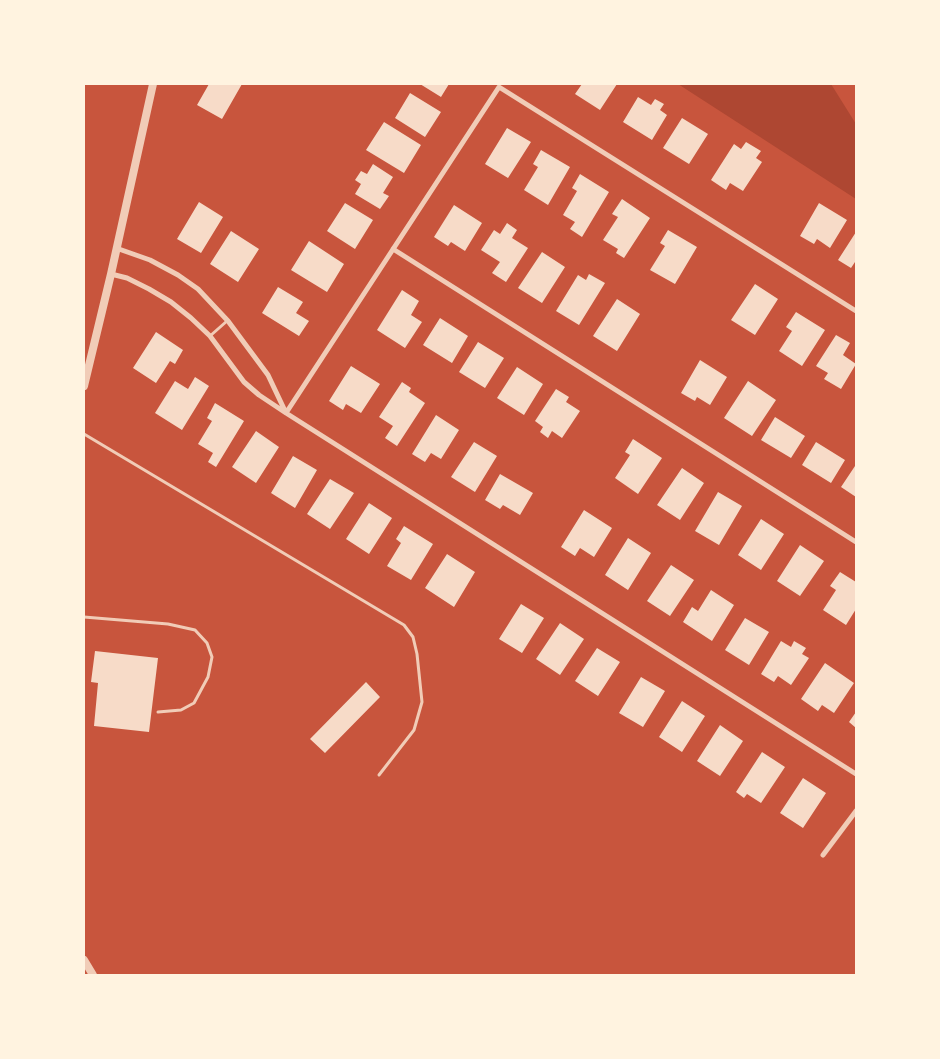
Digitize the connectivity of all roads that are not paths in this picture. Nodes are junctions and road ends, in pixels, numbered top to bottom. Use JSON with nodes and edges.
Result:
{"nodes":[{"id":1,"x":153,"y":84,"type":"edge"},
{"id":2,"x":116,"y":248,"type":"junction"},
{"id":3,"x":393,"y":249,"type":"junction"},
{"id":4,"x":111,"y":274,"type":"junction"},
{"id":5,"x":856,"y":311,"type":"edge"},
{"id":6,"x":228,"y":320,"type":"junction"},
{"id":7,"x":210,"y":336,"type":"junction"},
{"id":8,"x":84,"y":386,"type":"edge"},
{"id":9,"x":286,"y":413,"type":"junction"},
{"id":10,"x":84,"y":434,"type":"edge"},
{"id":11,"x":856,"y":542,"type":"edge"},
{"id":12,"x":84,"y":616,"type":"edge"},
{"id":13,"x":158,"y":712,"type":"dead end"},
{"id":14,"x":856,"y":774,"type":"edge"},
{"id":15,"x":379,"y":775,"type":"dead end"},
{"id":16,"x":856,"y":811,"type":"edge"},
{"id":17,"x":823,"y":855,"type":"dead end"},
{"id":18,"x":84,"y":960,"type":"edge"},
{"id":19,"x":89,"y":973,"type":"edge"}],
"edges":[{"from":1,"to":2,"type":"street"},
{"from":2,"to":4,"type":"street"},
{"from":2,"to":6,"type":"street"},
{"from":3,"to":5,"type":"street"},
{"from":3,"to":9,"type":"street"},
{"from":3,"to":11,"type":"street"},
{"from":4,"to":7,"type":"street"},
{"from":4,"to":8,"type":"street"},
{"from":6,"to":7,"type":"lane"},
{"from":6,"to":9,"type":"street"},
{"from":7,"to":9,"type":"street"},
{"from":9,"to":14,"type":"street"},
{"from":10,"to":15,"type":"lane"},
{"from":12,"to":13,"type":"lane"},
{"from":16,"to":17,"type":"street"},
{"from":18,"to":19,"type":"street"}]}
